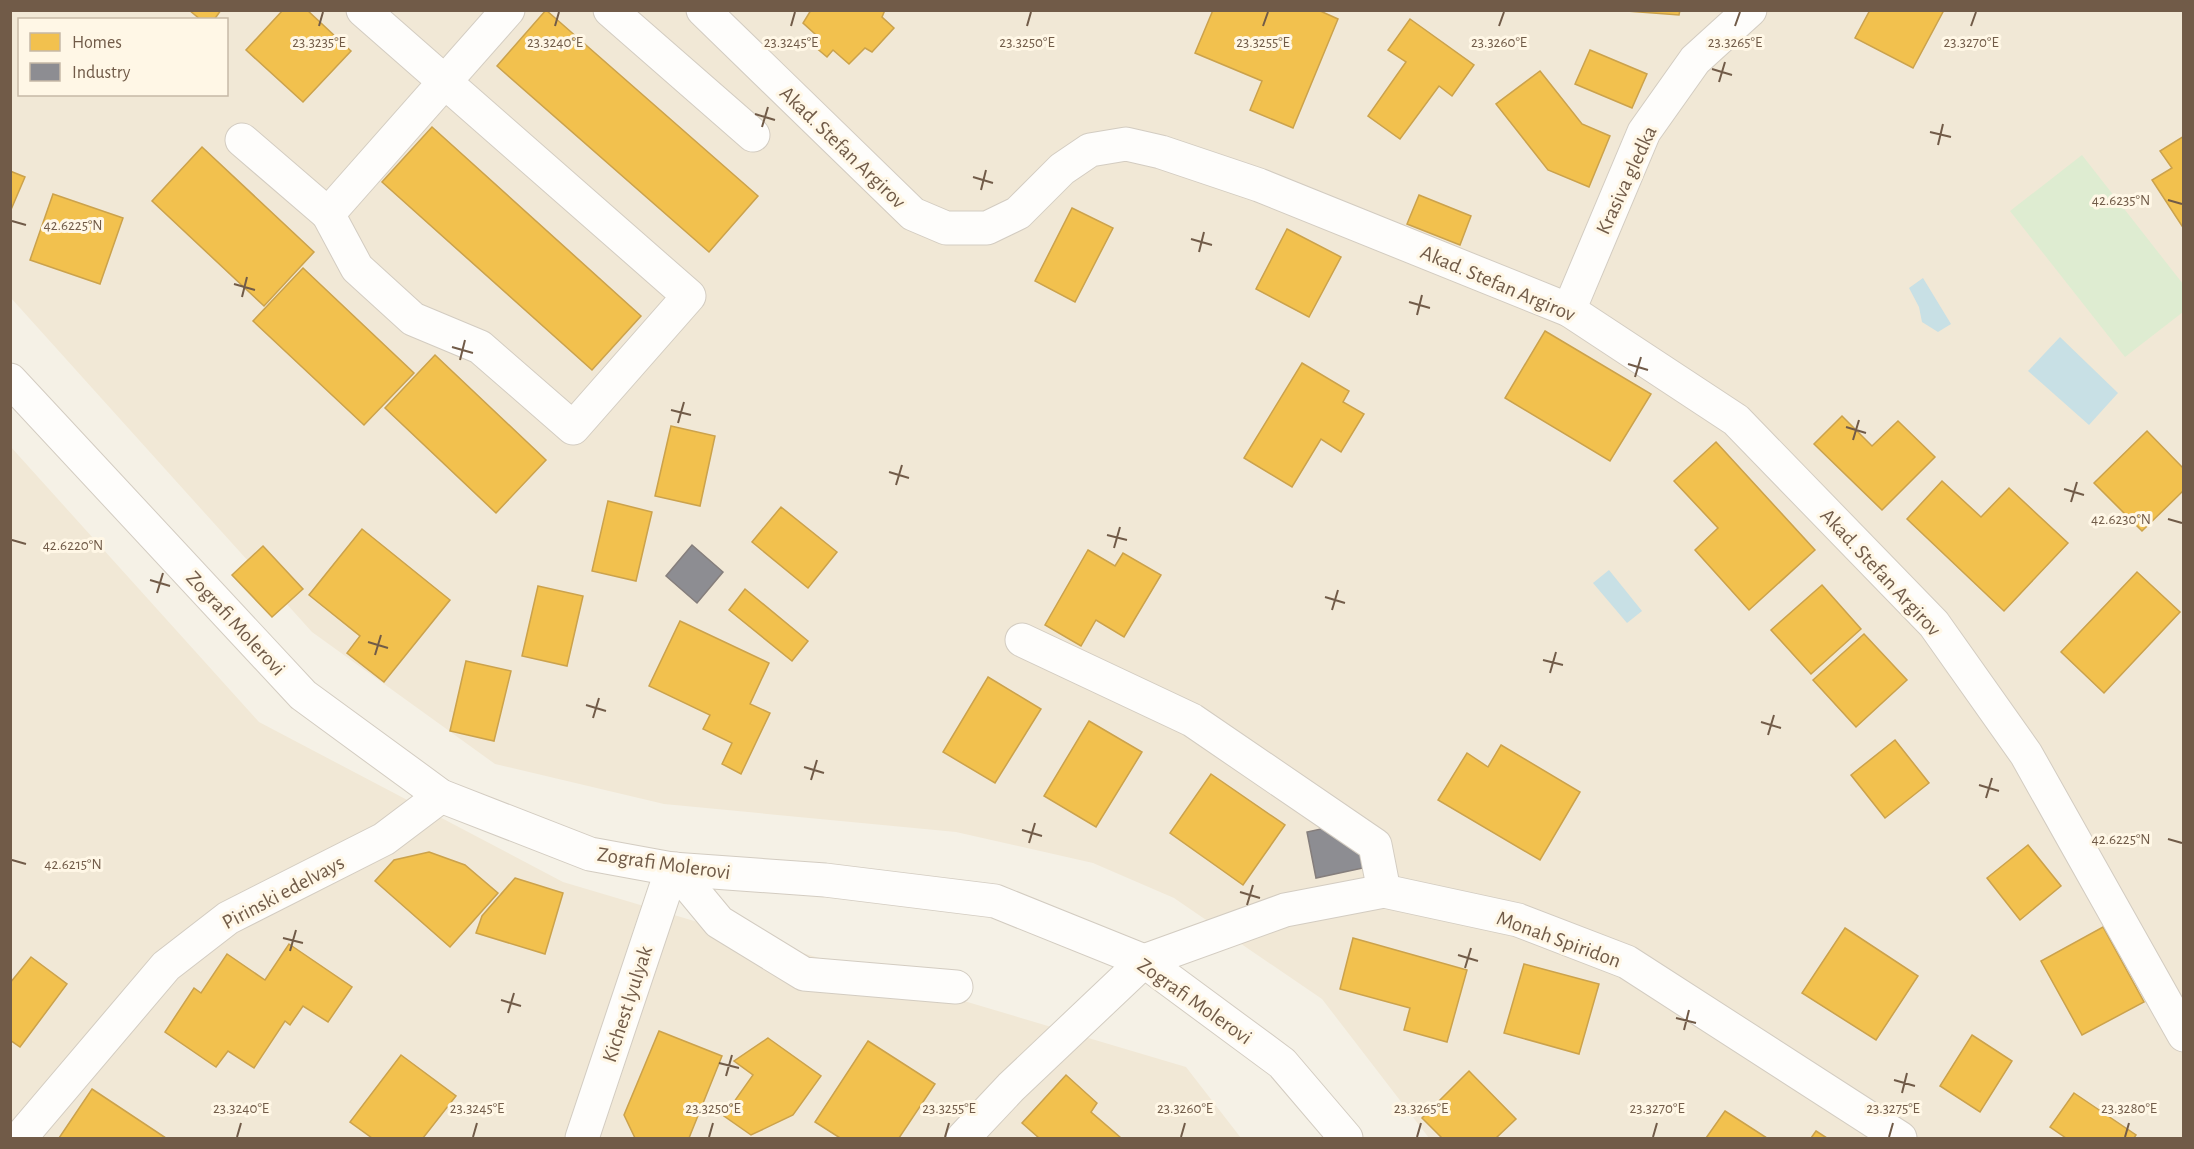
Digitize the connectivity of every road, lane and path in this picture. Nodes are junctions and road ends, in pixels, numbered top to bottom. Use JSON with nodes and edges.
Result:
{"nodes":[{"id":1,"x":363,"y":10,"type":"edge"},
{"id":2,"x":508,"y":10,"type":"edge"},
{"id":3,"x":610,"y":10,"type":"edge"},
{"id":4,"x":704,"y":10,"type":"edge"},
{"id":5,"x":1750,"y":10,"type":"edge"},
{"id":6,"x":445,"y":82,"type":"junction"},
{"id":7,"x":753,"y":135,"type":"dead end"},
{"id":8,"x":242,"y":140,"type":"dead end"},
{"id":9,"x":328,"y":214,"type":"junction"},
{"id":10,"x":1569,"y":310,"type":"junction"},
{"id":11,"x":10,"y":380,"type":"edge"},
{"id":12,"x":1022,"y":640,"type":"dead end"},
{"id":13,"x":441,"y":796,"type":"junction"},
{"id":14,"x":673,"y":869,"type":"junction"},
{"id":15,"x":1384,"y":891,"type":"junction"},
{"id":16,"x":1144,"y":961,"type":"junction"},
{"id":17,"x":956,"y":987,"type":"dead end"},
{"id":18,"x":2184,"y":1035,"type":"edge"},
{"id":19,"x":20,"y":1138,"type":"edge"},
{"id":20,"x":582,"y":1138,"type":"edge"},
{"id":21,"x":963,"y":1138,"type":"edge"},
{"id":22,"x":1346,"y":1138,"type":"edge"},
{"id":23,"x":1900,"y":1138,"type":"edge"}],
"edges":[{"from":1,"to":6,"type":"street"},
{"from":2,"to":6,"type":"street"},
{"from":3,"to":7,"type":"street"},
{"from":4,"to":10,"type":"street","name":"Akad. Stefan Argirov"},
{"from":5,"to":10,"type":"street","name":"Krasiva gledka"},
{"from":6,"to":9,"type":"street"},
{"from":6,"to":9,"type":"street"},
{"from":8,"to":9,"type":"street"},
{"from":10,"to":18,"type":"street","name":"Akad. Stefan Argirov"},
{"from":11,"to":13,"type":"street","name":"Zografi Molerovi"},
{"from":12,"to":15,"type":"street"},
{"from":13,"to":14,"type":"street","name":"Zografi Molerovi"},
{"from":13,"to":19,"type":"street","name":"Pirinski edelvays"},
{"from":14,"to":16,"type":"street","name":"Zografi Molerovi"},
{"from":14,"to":17,"type":"street"},
{"from":14,"to":20,"type":"street","name":"Kichest lyulyak"},
{"from":15,"to":16,"type":"street","name":"Monah Spiridon"},
{"from":15,"to":23,"type":"street","name":"Monah Spiridon"},
{"from":16,"to":21,"type":"street"},
{"from":16,"to":22,"type":"street","name":"Zografi Molerovi"}]}
